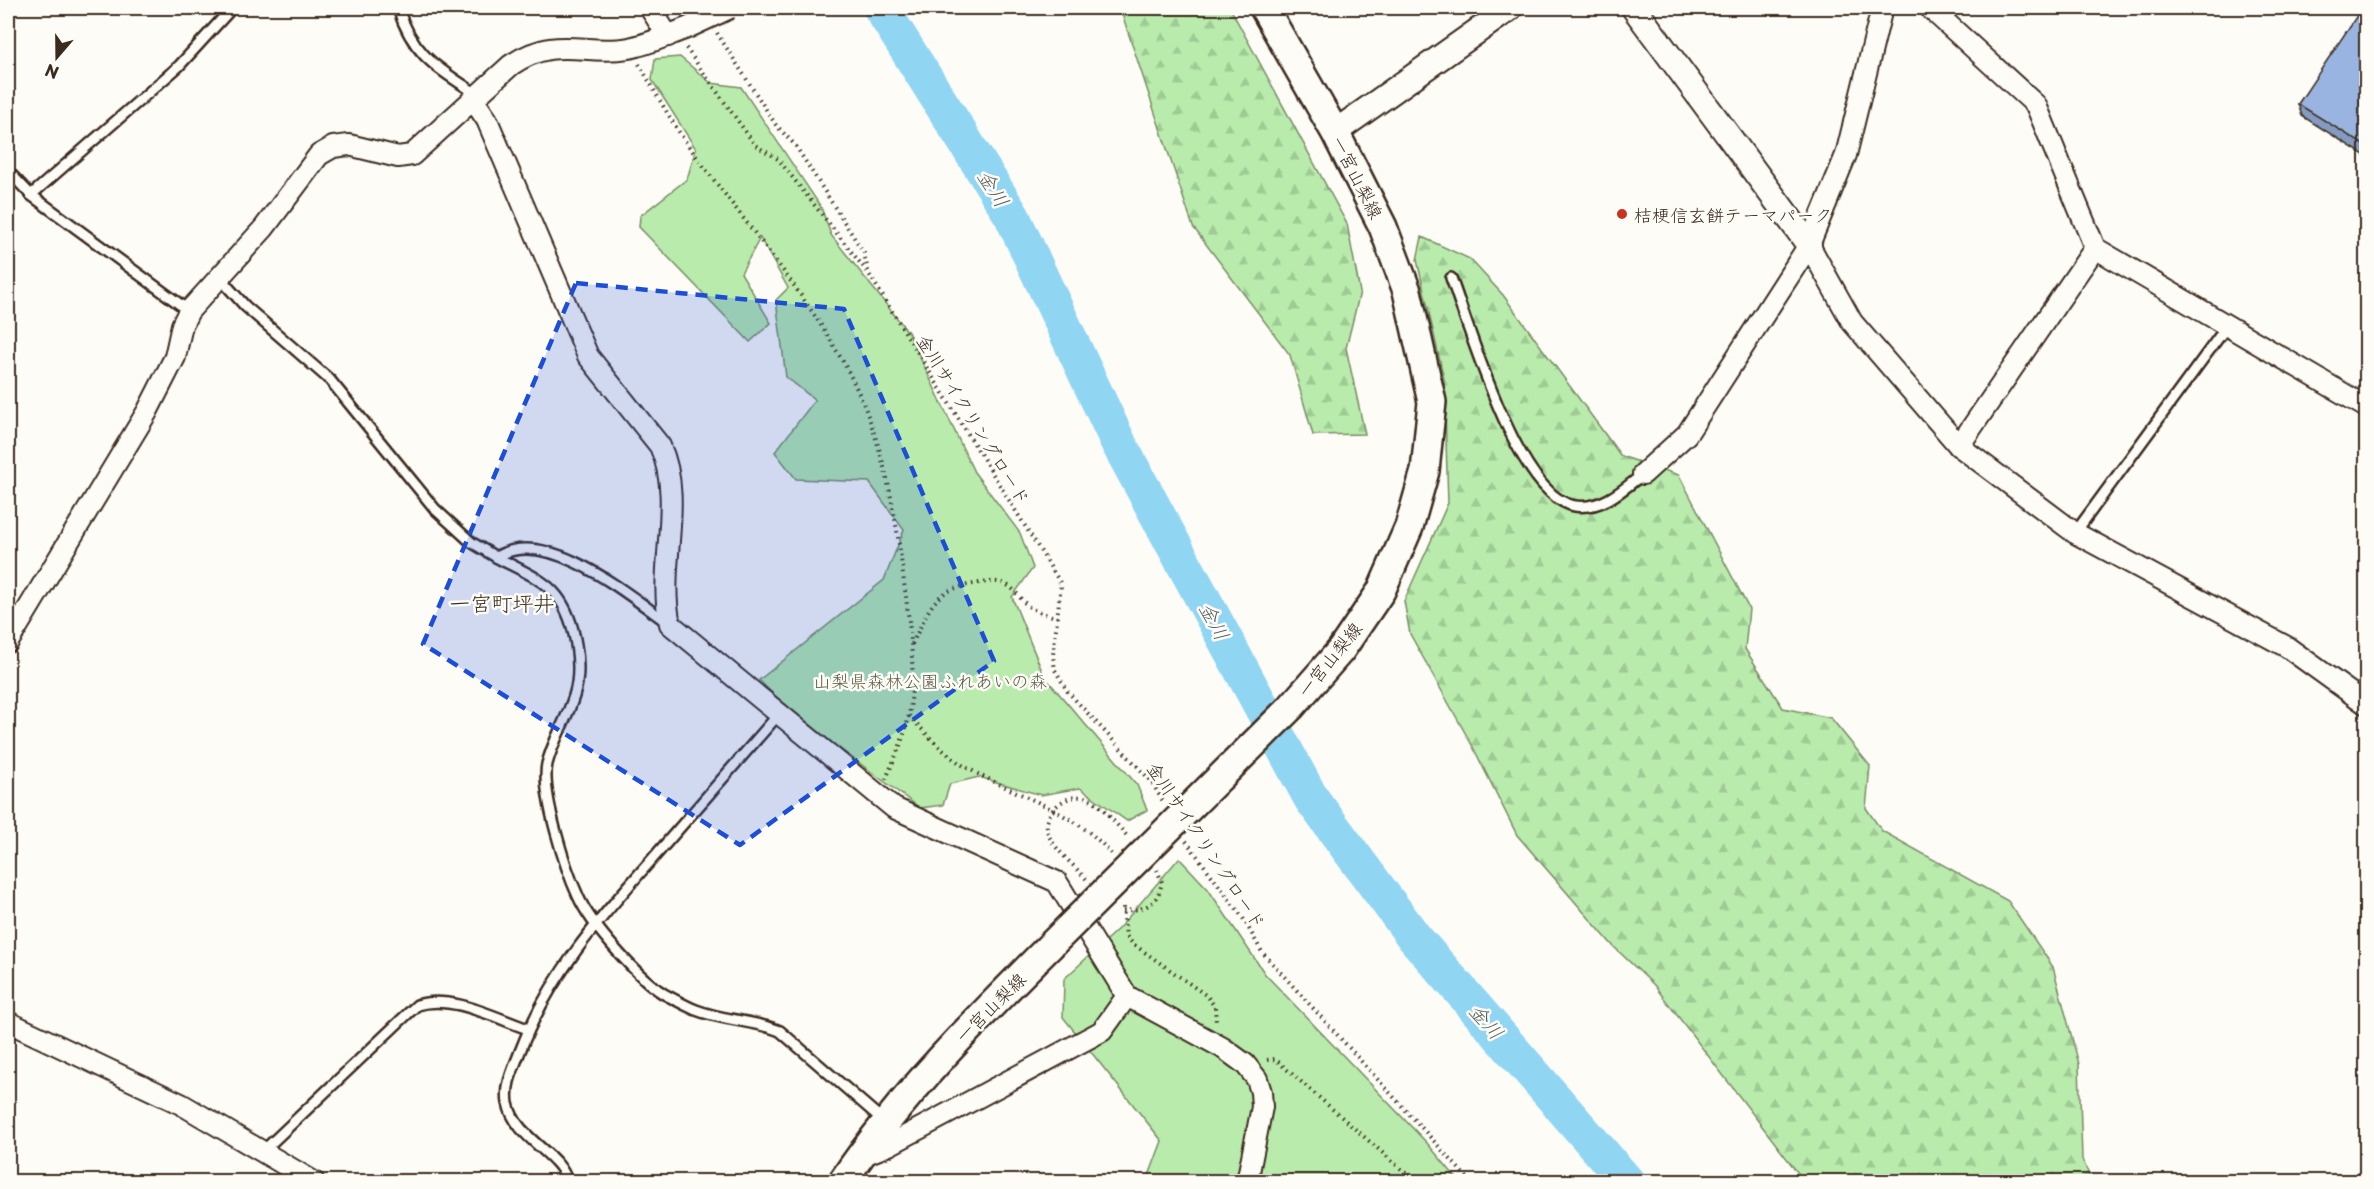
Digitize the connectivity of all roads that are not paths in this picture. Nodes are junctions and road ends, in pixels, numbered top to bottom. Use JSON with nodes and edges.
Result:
{"nodes":[{"id":1,"x":232,"y":8,"type":"edge"},
{"id":2,"x":398,"y":8,"type":"edge"},
{"id":3,"x":650,"y":8,"type":"edge"},
{"id":4,"x":730,"y":8,"type":"edge"},
{"id":5,"x":1264,"y":8,"type":"edge"},
{"id":6,"x":1510,"y":8,"type":"edge"},
{"id":7,"x":1634,"y":8,"type":"edge"},
{"id":8,"x":1882,"y":8,"type":"edge"},
{"id":9,"x":1930,"y":8,"type":"edge"},
{"id":10,"x":668,"y":36,"type":"junction"},
{"id":11,"x":476,"y":97,"type":"junction"},
{"id":12,"x":1335,"y":132,"type":"junction"},
{"id":13,"x":8,"y":171,"type":"edge"},
{"id":14,"x":31,"y":195,"type":"junction"},
{"id":15,"x":1809,"y":245,"type":"junction"},
{"id":16,"x":2095,"y":248,"type":"junction"},
{"id":17,"x":220,"y":278,"type":"junction"},
{"id":18,"x":1451,"y":278,"type":"dead end"},
{"id":19,"x":189,"y":311,"type":"junction"},
{"id":20,"x":2227,"y":326,"type":"junction"},
{"id":21,"x":2367,"y":407,"type":"edge"},
{"id":22,"x":1959,"y":446,"type":"junction"},
{"id":23,"x":1643,"y":474,"type":"joint"},
{"id":24,"x":2075,"y":533,"type":"junction"},
{"id":25,"x":496,"y":557,"type":"junction"},
{"id":26,"x":670,"y":624,"type":"junction"},
{"id":27,"x":8,"y":642,"type":"edge"},
{"id":28,"x":2367,"y":704,"type":"edge"},
{"id":29,"x":778,"y":715,"type":"junction"},
{"id":30,"x":596,"y":923,"type":"junction"},
{"id":31,"x":1127,"y":996,"type":"junction"},
{"id":32,"x":8,"y":1022,"type":"edge"},
{"id":33,"x":528,"y":1029,"type":"junction"},
{"id":34,"x":886,"y":1124,"type":"junction"},
{"id":35,"x":262,"y":1152,"type":"junction"},
{"id":36,"x":859,"y":1157,"type":"junction"},
{"id":37,"x":314,"y":1182,"type":"edge"},
{"id":38,"x":567,"y":1182,"type":"edge"},
{"id":39,"x":842,"y":1182,"type":"edge"},
{"id":40,"x":1247,"y":1182,"type":"edge"}],
"edges":[{"from":1,"to":14,"type":"lane"},
{"from":2,"to":11,"type":"lane"},
{"from":3,"to":10,"type":"street"},
{"from":4,"to":10,"type":"street","bridge":true},
{"from":5,"to":12,"type":"main road","name":"一宮山梨線"},
{"from":6,"to":12,"type":"street"},
{"from":7,"to":15,"type":"street"},
{"from":8,"to":15,"type":"street"},
{"from":9,"to":16,"type":"street"},
{"from":10,"to":11,"type":"street"},
{"from":11,"to":17,"type":"street"},
{"from":11,"to":26,"type":"street"},
{"from":12,"to":34,"type":"main road","name":"一宮山梨線","bridge":true},
{"from":13,"to":14,"type":"lane"},
{"from":14,"to":19,"type":"lane"},
{"from":15,"to":22,"type":"street"},
{"from":15,"to":23,"type":"street"},
{"from":16,"to":20,"type":"street"},
{"from":16,"to":22,"type":"street"},
{"from":17,"to":19,"type":"street"},
{"from":17,"to":25,"type":"lane"},
{"from":18,"to":23,"type":"lane"},
{"from":19,"to":27,"type":"street"},
{"from":20,"to":21,"type":"street"},
{"from":20,"to":24,"type":"lane"},
{"from":22,"to":24,"type":"street"},
{"from":24,"to":28,"type":"street"},
{"from":25,"to":26,"type":"lane"},
{"from":25,"to":30,"type":"lane"},
{"from":26,"to":29,"type":"street"},
{"from":29,"to":30,"type":"lane"},
{"from":29,"to":31,"type":"street"},
{"from":30,"to":33,"type":"lane"},
{"from":30,"to":34,"type":"lane"},
{"from":31,"to":36,"type":"street"},
{"from":31,"to":40,"type":"street"},
{"from":32,"to":35,"type":"street"},
{"from":33,"to":35,"type":"lane"},
{"from":33,"to":38,"type":"lane"},
{"from":34,"to":36,"type":"main road","name":"一宮山梨線"},
{"from":35,"to":37,"type":"street"},
{"from":36,"to":39,"type":"main road","name":"一宮山梨線"}]}
